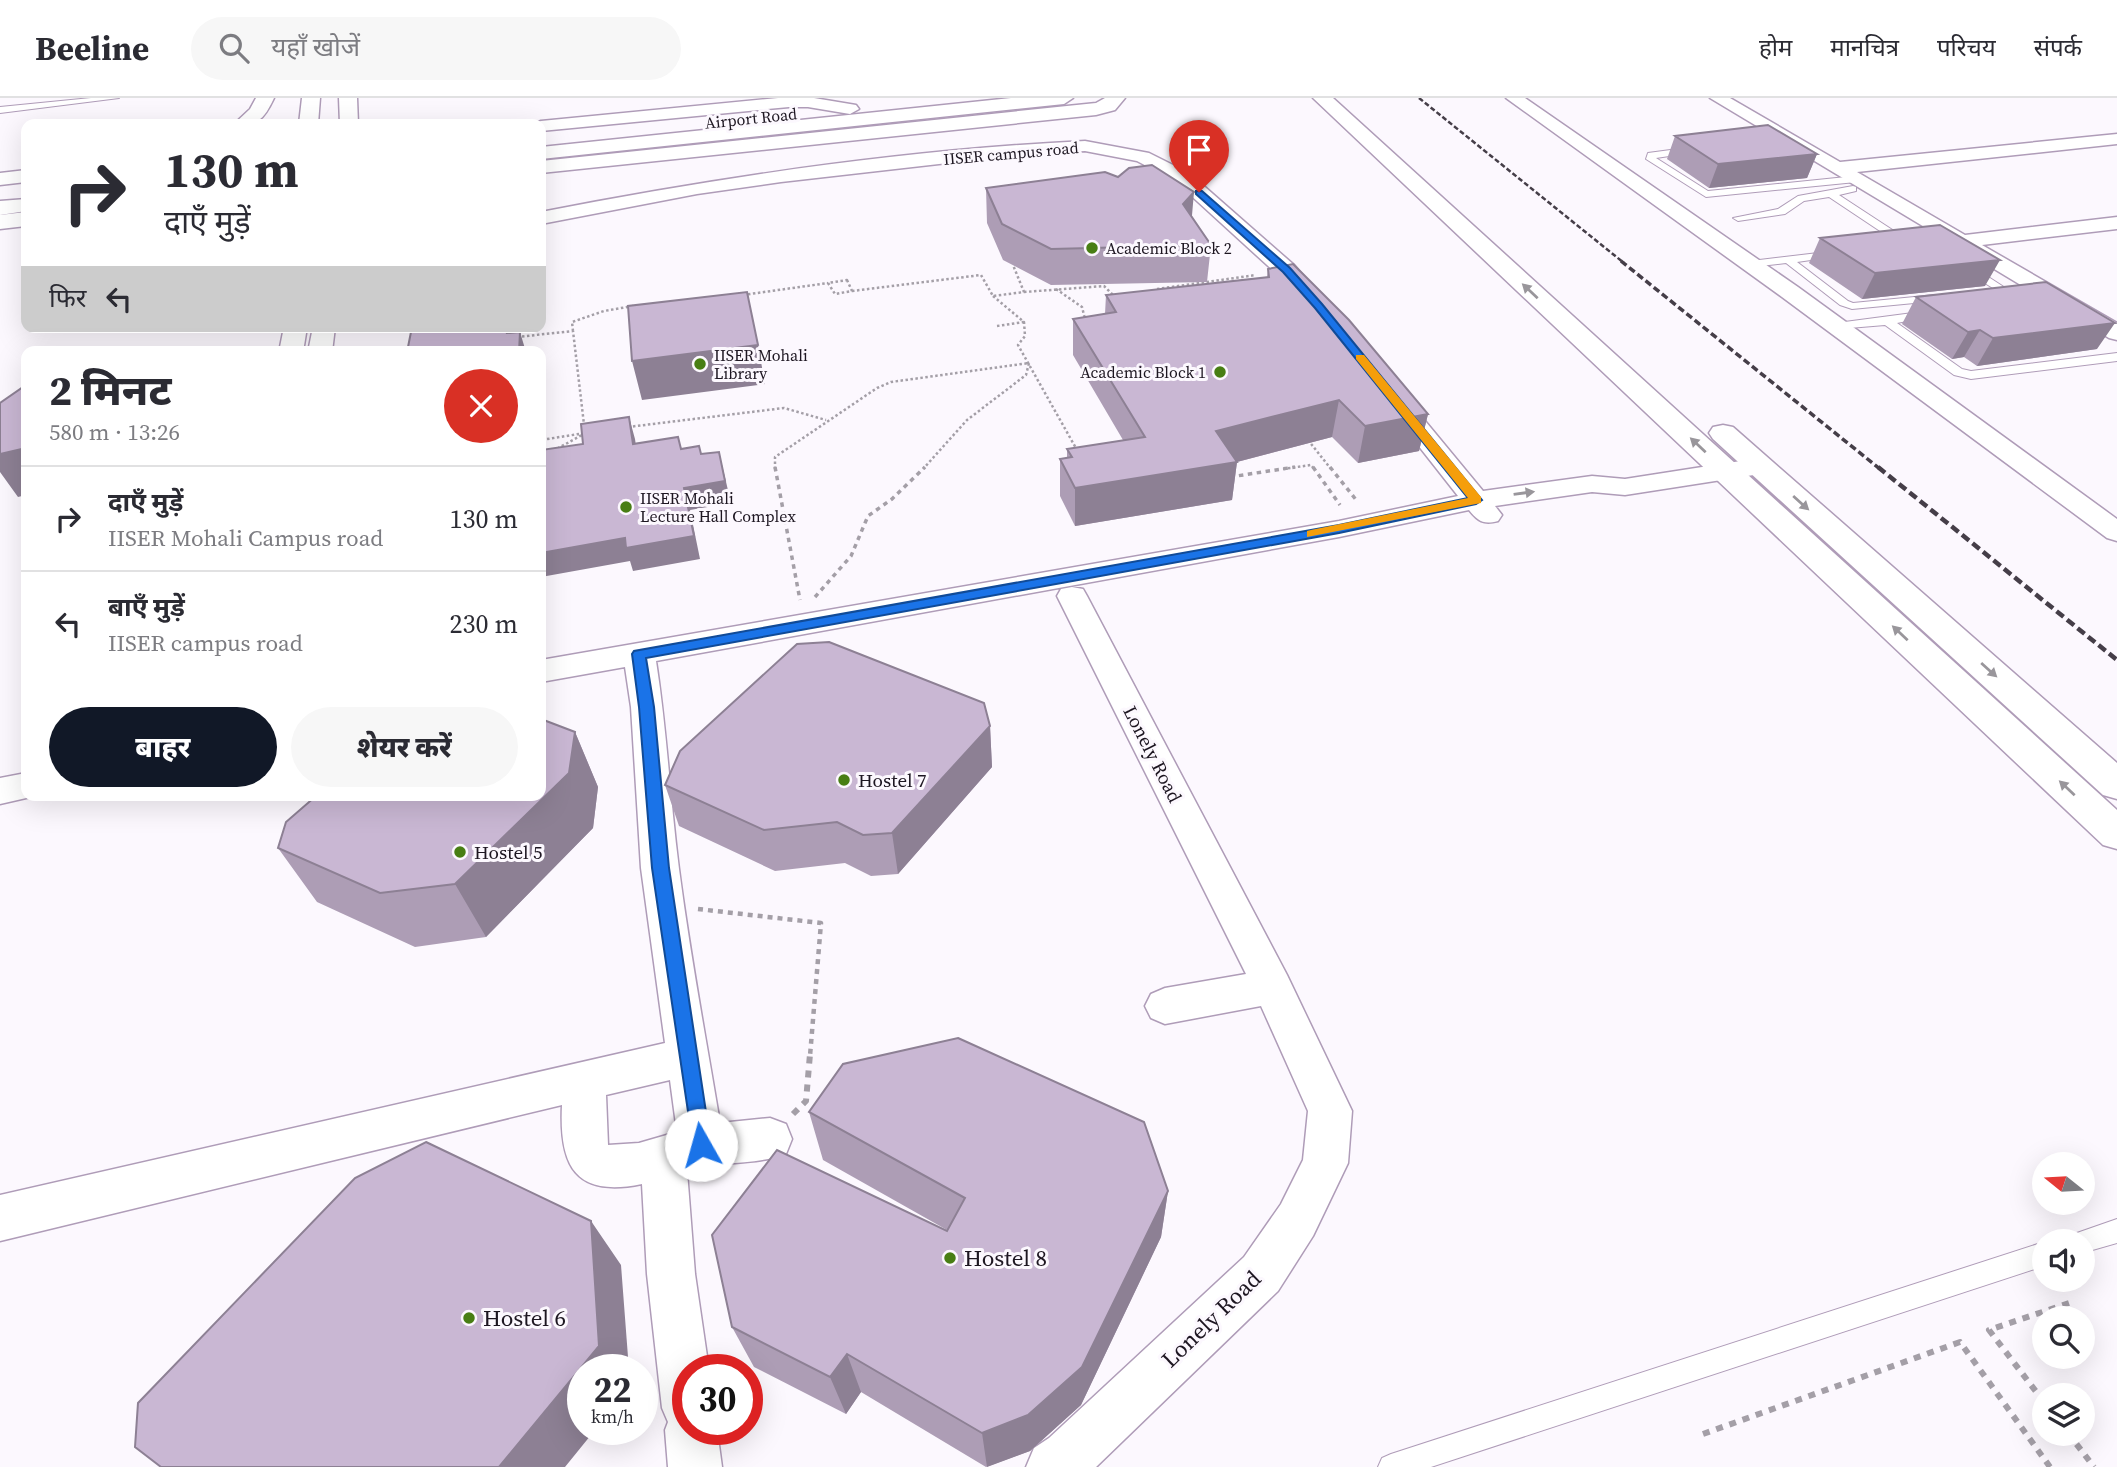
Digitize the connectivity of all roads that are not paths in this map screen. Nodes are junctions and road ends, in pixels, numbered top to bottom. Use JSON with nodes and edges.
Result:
{"nodes":[{"id":1,"x":36,"y":98,"type":"edge"},
{"id":2,"x":115,"y":98,"type":"edge"},
{"id":3,"x":265,"y":98,"type":"edge"},
{"id":4,"x":311,"y":98,"type":"edge"},
{"id":5,"x":348,"y":98,"type":"edge"},
{"id":6,"x":961,"y":98,"type":"edge"},
{"id":7,"x":1064,"y":98,"type":"edge"},
{"id":8,"x":1116,"y":98,"type":"edge"},
{"id":9,"x":1322,"y":98,"type":"edge"},
{"id":10,"x":1348,"y":98,"type":"edge"},
{"id":11,"x":1514,"y":98,"type":"edge"},
{"id":12,"x":1754,"y":98,"type":"edge"},
{"id":13,"x":1720,"y":99,"type":"edge"},
{"id":14,"x":30,"y":107,"type":"junction"},
{"id":15,"x":850,"y":109,"type":"junction"},
{"id":16,"x":0,"y":110,"type":"edge"},
{"id":17,"x":252,"y":119,"type":"edge"},
{"id":18,"x":309,"y":119,"type":"edge"},
{"id":19,"x":349,"y":119,"type":"edge"},
{"id":20,"x":546,"y":126,"type":"edge"},
{"id":21,"x":546,"y":139,"type":"edge"},
{"id":22,"x":2117,"y":139,"type":"edge"},
{"id":23,"x":1059,"y":146,"type":"junction"},
{"id":24,"x":1710,"y":148,"type":"edge"},
{"id":25,"x":546,"y":152,"type":"edge"},
{"id":26,"x":1078,"y":165,"type":"dead end"},
{"id":27,"x":546,"y":166,"type":"edge"},
{"id":28,"x":1814,"y":175,"type":"dead end"},
{"id":29,"x":1832,"y":175,"type":"junction"},
{"id":30,"x":21,"y":177,"type":"edge"},
{"id":31,"x":0,"y":179,"type":"edge"},
{"id":32,"x":1865,"y":183,"type":"junction"},
{"id":33,"x":21,"y":190,"type":"edge"},
{"id":34,"x":0,"y":192,"type":"edge"},
{"id":35,"x":1831,"y":194,"type":"junction"},
{"id":36,"x":21,"y":206,"type":"edge"},
{"id":37,"x":0,"y":208,"type":"edge"},
{"id":38,"x":546,"y":217,"type":"edge"},
{"id":39,"x":1738,"y":218,"type":"dead end"},
{"id":40,"x":21,"y":220,"type":"edge"},
{"id":41,"x":0,"y":222,"type":"edge"},
{"id":42,"x":2117,"y":223,"type":"edge"},
{"id":43,"x":1890,"y":233,"type":"edge"},
{"id":44,"x":1962,"y":241,"type":"junction"},
{"id":45,"x":1938,"y":244,"type":"edge"},
{"id":46,"x":1847,"y":253,"type":"edge"},
{"id":47,"x":1788,"y":260,"type":"junction"},
{"id":48,"x":1751,"y":264,"type":"junction"},
{"id":49,"x":1962,"y":264,"type":"edge"},
{"id":50,"x":2005,"y":291,"type":"junction"},
{"id":51,"x":1979,"y":294,"type":"edge"},
{"id":52,"x":2037,"y":294,"type":"junction"},
{"id":53,"x":1952,"y":296,"type":"edge"},
{"id":54,"x":1852,"y":306,"type":"junction"},
{"id":55,"x":1815,"y":310,"type":"junction"},
{"id":56,"x":1942,"y":312,"type":"edge"},
{"id":57,"x":1327,"y":317,"type":"edge"},
{"id":58,"x":1887,"y":321,"type":"junction"},
{"id":59,"x":1837,"y":326,"type":"junction"},
{"id":60,"x":2111,"y":339,"type":"edge"},
{"id":61,"x":2117,"y":354,"type":"edge"},
{"id":62,"x":1380,"y":382,"type":"edge"},
{"id":63,"x":1760,"y":466,"type":"junction"},
{"id":64,"x":1726,"y":471,"type":"junction"},
{"id":65,"x":1485,"y":511,"type":"junction"},
{"id":66,"x":2117,"y":532,"type":"edge"},
{"id":67,"x":1072,"y":596,"type":"junction"},
{"id":68,"x":640,"y":664,"type":"junction"},
{"id":69,"x":546,"y":671,"type":"edge"},
{"id":70,"x":546,"y":692,"type":"edge"},
{"id":71,"x":21,"y":764,"type":"edge"},
{"id":72,"x":0,"y":767,"type":"edge"},
{"id":73,"x":2117,"y":785,"type":"edge"},
{"id":74,"x":21,"y":787,"type":"edge"},
{"id":75,"x":0,"y":791,"type":"edge"},
{"id":76,"x":2117,"y":834,"type":"edge"},
{"id":77,"x":1273,"y":986,"type":"junction"},
{"id":78,"x":1165,"y":1006,"type":"dead end"},
{"id":79,"x":690,"y":1056,"type":"junction"},
{"id":80,"x":585,"y":1081,"type":"junction"},
{"id":81,"x":770,"y":1139,"type":"road end"},
{"id":82,"x":682,"y":1152,"type":"junction"},
{"id":83,"x":0,"y":1217,"type":"edge"},
{"id":84,"x":2117,"y":1231,"type":"edge"},
{"id":85,"x":2095,"y":1238,"type":"edge"},
{"id":86,"x":2032,"y":1258,"type":"edge"},
{"id":87,"x":681,"y":1354,"type":"edge"},
{"id":88,"x":693,"y":1445,"type":"edge"},
{"id":89,"x":695,"y":1467,"type":"edge"},
{"id":90,"x":1053,"y":1467,"type":"edge"},
{"id":91,"x":1393,"y":1467,"type":"edge"}],
"edges":[{"from":1,"to":14,"type":"lane"},
{"from":2,"to":14,"type":"lane"},
{"from":3,"to":17,"type":"street"},
{"from":4,"to":18,"type":"street"},
{"from":5,"to":19,"type":"street"},
{"from":6,"to":15,"type":"street","name":"Airport Road"},
{"from":7,"to":25,"type":"street"},
{"from":8,"to":27,"type":"street"},
{"from":64,"to":9,"type":"street","one_way":true},
{"from":10,"to":63,"type":"street"},
{"from":11,"to":48,"type":"street"},
{"from":12,"to":13,"type":"street"},
{"from":13,"to":29,"type":"street"},
{"from":14,"to":16,"type":"lane"},
{"from":15,"to":20,"type":"street"},
{"from":15,"to":21,"type":"street","name":"Airport Road"},
{"from":22,"to":29,"type":"street"},
{"from":23,"to":26,"type":"street"},
{"from":23,"to":38,"type":"street","name":"IISER campus road"},
{"from":23,"to":57,"type":"street","name":"IISER campus road"},
{"from":24,"to":29,"type":"lane"},
{"from":28,"to":29,"type":"lane"},
{"from":29,"to":32,"type":"street"},
{"from":30,"to":31,"type":"street"},
{"from":32,"to":35,"type":"lane"},
{"from":32,"to":44,"type":"street"},
{"from":33,"to":34,"type":"street"},
{"from":35,"to":39,"type":"lane"},
{"from":35,"to":43,"type":"lane"},
{"from":36,"to":37,"type":"street"},
{"from":40,"to":41,"type":"street"},
{"from":42,"to":44,"type":"street"},
{"from":44,"to":45,"type":"lane"},
{"from":44,"to":52,"type":"street"},
{"from":46,"to":47,"type":"lane"},
{"from":47,"to":48,"type":"lane"},
{"from":47,"to":54,"type":"lane"},
{"from":48,"to":55,"type":"street"},
{"from":49,"to":50,"type":"lane"},
{"from":50,"to":51,"type":"lane"},
{"from":50,"to":52,"type":"lane"},
{"from":52,"to":60,"type":"street"},
{"from":53,"to":54,"type":"lane"},
{"from":54,"to":55,"type":"lane"},
{"from":55,"to":59,"type":"street"},
{"from":56,"to":58,"type":"lane"},
{"from":58,"to":59,"type":"lane"},
{"from":58,"to":61,"type":"lane"},
{"from":59,"to":66,"type":"street"},
{"from":60,"to":61,"type":"lane"},
{"from":62,"to":65,"type":"street"},
{"from":63,"to":64,"type":"street"},
{"from":63,"to":73,"type":"street","one_way":true},
{"from":64,"to":65,"type":"street"},
{"from":76,"to":64,"type":"street","one_way":true},
{"from":65,"to":67,"type":"street"},
{"from":65,"to":68,"type":"street"},
{"from":67,"to":68,"type":"street"},
{"from":67,"to":77,"type":"street","name":"Lonely Road"},
{"from":68,"to":69,"type":"street"},
{"from":68,"to":70,"type":"street"},
{"from":68,"to":79,"type":"street"},
{"from":71,"to":72,"type":"street"},
{"from":74,"to":75,"type":"street"},
{"from":77,"to":78,"type":"street"},
{"from":77,"to":90,"type":"street","name":"Lonely Road"},
{"from":79,"to":80,"type":"street"},
{"from":79,"to":82,"type":"street"},
{"from":80,"to":82,"type":"street"},
{"from":80,"to":83,"type":"street"},
{"from":81,"to":82,"type":"street"},
{"from":82,"to":87,"type":"street"},
{"from":84,"to":85,"type":"lane"},
{"from":86,"to":91,"type":"lane"},
{"from":88,"to":89,"type":"street"}]}
